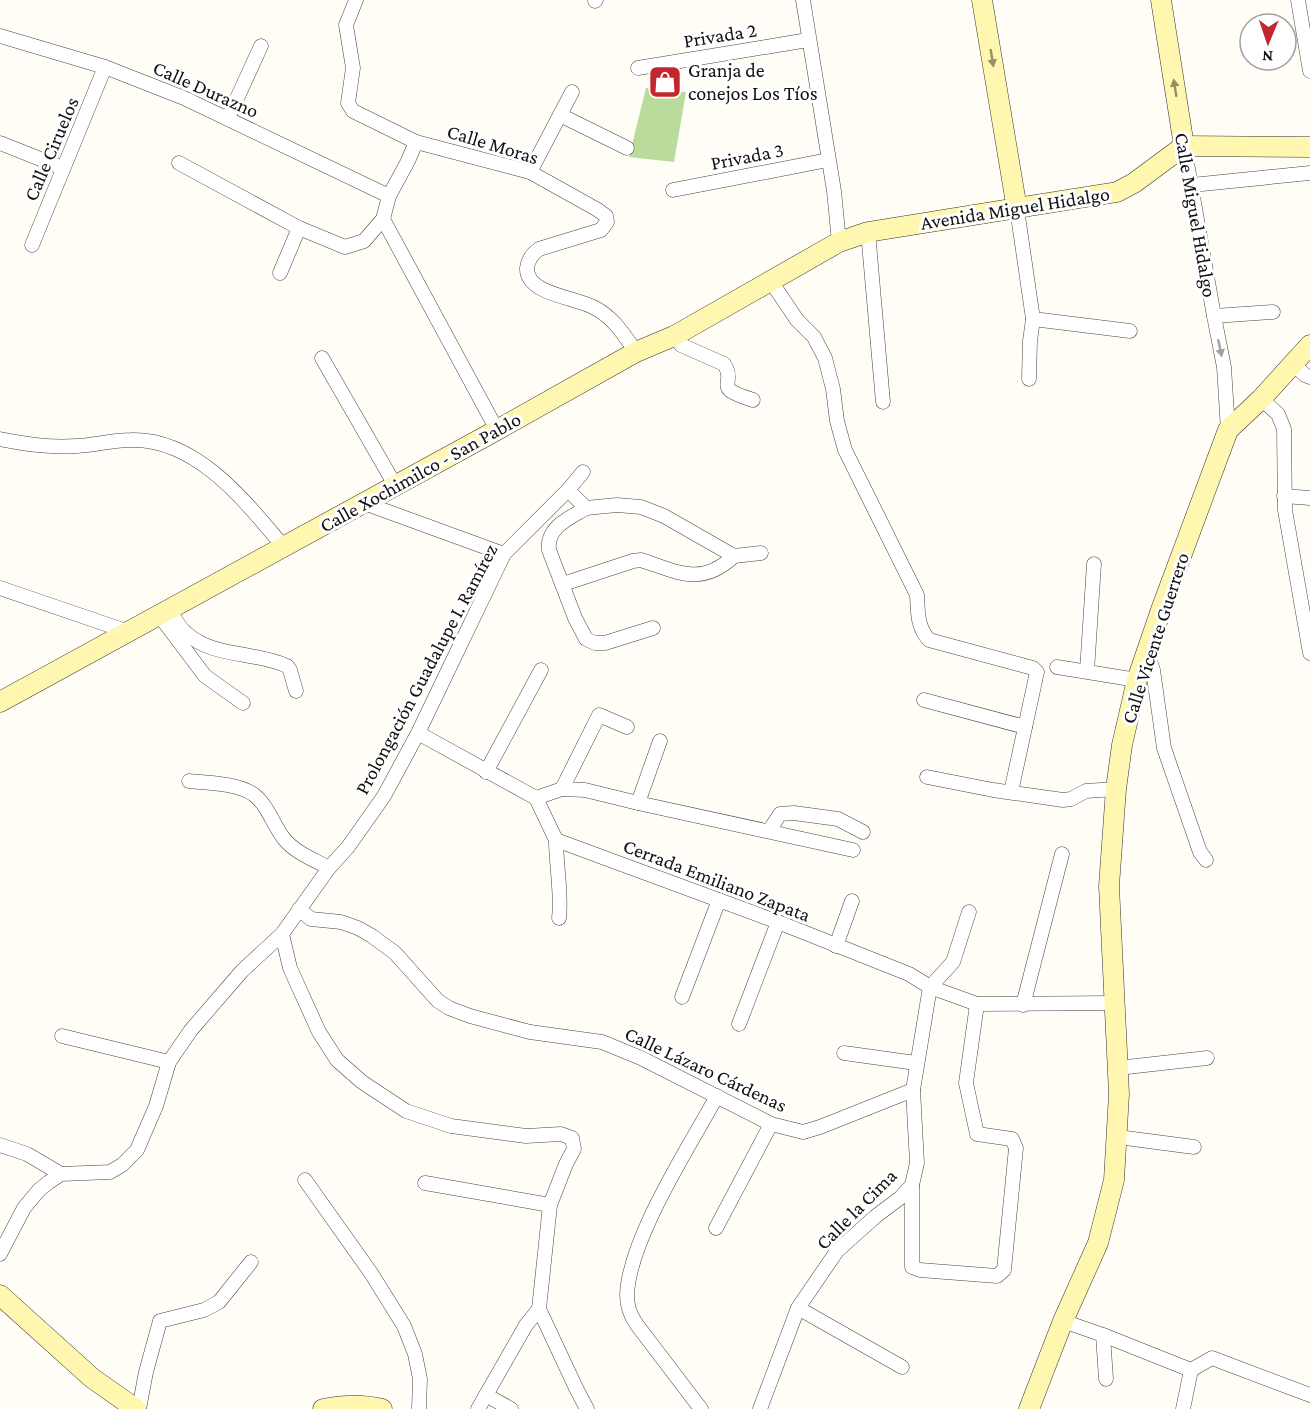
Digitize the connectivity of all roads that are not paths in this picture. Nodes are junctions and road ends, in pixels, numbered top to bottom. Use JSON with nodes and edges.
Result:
{"nodes":[{"id":1,"x":356,"y":0,"type":"edge"},
{"id":2,"x":803,"y":0,"type":"edge"},
{"id":3,"x":982,"y":0,"type":"edge"},
{"id":4,"x":1161,"y":0,"type":"edge"},
{"id":5,"x":1298,"y":0,"type":"edge"},
{"id":6,"x":0,"y":36,"type":"edge"},
{"id":7,"x":808,"y":40,"type":"junction"},
{"id":8,"x":261,"y":46,"type":"dead end"},
{"id":9,"x":105,"y":68,"type":"junction"},
{"id":10,"x":638,"y":68,"type":"dead end"},
{"id":11,"x":1310,"y":71,"type":"edge"},
{"id":12,"x":572,"y":92,"type":"dead end"},
{"id":13,"x":560,"y":115,"type":"junction"},
{"id":14,"x":228,"y":118,"type":"junction"},
{"id":15,"x":416,"y":142,"type":"junction"},
{"id":16,"x":0,"y":143,"type":"edge"},
{"id":17,"x":1184,"y":146,"type":"junction"},
{"id":18,"x":1310,"y":147,"type":"edge"},
{"id":19,"x":627,"y":148,"type":"dead end"},
{"id":20,"x":828,"y":160,"type":"junction"},
{"id":21,"x":178,"y":163,"type":"dead end"},
{"id":22,"x":63,"y":168,"type":"junction"},
{"id":23,"x":530,"y":172,"type":"junction"},
{"id":24,"x":1310,"y":172,"type":"edge"},
{"id":25,"x":1192,"y":185,"type":"junction"},
{"id":26,"x":673,"y":190,"type":"dead end"},
{"id":27,"x":389,"y":196,"type":"junction"},
{"id":28,"x":1017,"y":208,"type":"junction"},
{"id":29,"x":383,"y":219,"type":"junction"},
{"id":30,"x":299,"y":228,"type":"junction"},
{"id":31,"x":868,"y":232,"type":"junction"},
{"id":32,"x":839,"y":242,"type":"junction"},
{"id":33,"x":32,"y":245,"type":"dead end"},
{"id":34,"x":280,"y":273,"type":"dead end"},
{"id":35,"x":770,"y":280,"type":"junction"},
{"id":36,"x":1273,"y":312,"type":"dead end"},
{"id":37,"x":1214,"y":316,"type":"junction"},
{"id":38,"x":1033,"y":319,"type":"junction"},
{"id":39,"x":1130,"y":331,"type":"dead end"},
{"id":40,"x":674,"y":336,"type":"junction"},
{"id":41,"x":1310,"y":345,"type":"edge"},
{"id":42,"x":636,"y":352,"type":"junction"},
{"id":43,"x":322,"y":358,"type":"dead end"},
{"id":44,"x":1293,"y":364,"type":"junction"},
{"id":45,"x":1310,"y":377,"type":"edge"},
{"id":46,"x":1029,"y":379,"type":"dead end"},
{"id":47,"x":1261,"y":399,"type":"junction"},
{"id":48,"x":753,"y":400,"type":"dead end"},
{"id":49,"x":883,"y":402,"type":"dead end"},
{"id":50,"x":497,"y":430,"type":"junction"},
{"id":51,"x":1227,"y":430,"type":"junction"},
{"id":52,"x":0,"y":439,"type":"edge"},
{"id":53,"x":583,"y":472,"type":"dead end"},
{"id":54,"x":395,"y":485,"type":"junction"},
{"id":55,"x":568,"y":490,"type":"junction"},
{"id":56,"x":1284,"y":496,"type":"junction"},
{"id":57,"x":1310,"y":498,"type":"edge"},
{"id":58,"x":364,"y":503,"type":"junction"},
{"id":59,"x":586,"y":508,"type":"junction"},
{"id":60,"x":283,"y":546,"type":"junction"},
{"id":61,"x":761,"y":553,"type":"dead end"},
{"id":62,"x":504,"y":554,"type":"junction"},
{"id":63,"x":734,"y":556,"type":"junction"},
{"id":64,"x":1094,"y":564,"type":"dead end"},
{"id":65,"x":563,"y":584,"type":"junction"},
{"id":66,"x":0,"y":588,"type":"edge"},
{"id":67,"x":164,"y":613,"type":"junction"},
{"id":68,"x":653,"y":628,"type":"dead end"},
{"id":69,"x":129,"y":632,"type":"junction"},
{"id":70,"x":1147,"y":652,"type":"junction"},
{"id":71,"x":1310,"y":653,"type":"edge"},
{"id":72,"x":1057,"y":667,"type":"dead end"},
{"id":73,"x":541,"y":670,"type":"dead end"},
{"id":74,"x":1088,"y":671,"type":"junction"},
{"id":75,"x":1137,"y":680,"type":"junction"},
{"id":76,"x":296,"y":691,"type":"dead end"},
{"id":77,"x":924,"y":700,"type":"dead end"},
{"id":78,"x":0,"y":702,"type":"edge"},
{"id":79,"x":243,"y":703,"type":"dead end"},
{"id":80,"x":627,"y":727,"type":"dead end"},
{"id":81,"x":1025,"y":727,"type":"junction"},
{"id":82,"x":417,"y":733,"type":"junction"},
{"id":83,"x":660,"y":741,"type":"dead end"},
{"id":84,"x":486,"y":772,"type":"junction"},
{"id":85,"x":927,"y":777,"type":"dead end"},
{"id":86,"x":189,"y":781,"type":"dead end"},
{"id":87,"x":562,"y":789,"type":"junction"},
{"id":88,"x":1116,"y":789,"type":"junction"},
{"id":89,"x":1011,"y":792,"type":"junction"},
{"id":90,"x":536,"y":798,"type":"junction"},
{"id":91,"x":638,"y":803,"type":"junction"},
{"id":92,"x":769,"y":831,"type":"junction"},
{"id":93,"x":863,"y":832,"type":"dead end"},
{"id":94,"x":556,"y":840,"type":"junction"},
{"id":95,"x":853,"y":850,"type":"dead end"},
{"id":96,"x":1062,"y":854,"type":"dead end"},
{"id":97,"x":1206,"y":860,"type":"dead end"},
{"id":98,"x":329,"y":868,"type":"junction"},
{"id":99,"x":718,"y":900,"type":"junction"},
{"id":100,"x":852,"y":901,"type":"dead end"},
{"id":101,"x":299,"y":909,"type":"junction"},
{"id":102,"x":969,"y":912,"type":"dead end"},
{"id":103,"x":559,"y":918,"type":"dead end"},
{"id":104,"x":778,"y":922,"type":"junction"},
{"id":105,"x":282,"y":934,"type":"junction"},
{"id":106,"x":836,"y":946,"type":"junction"},
{"id":107,"x":930,"y":987,"type":"junction"},
{"id":108,"x":682,"y":997,"type":"dead end"},
{"id":109,"x":1114,"y":1003,"type":"junction"},
{"id":110,"x":977,"y":1004,"type":"junction"},
{"id":111,"x":1023,"y":1005,"type":"junction"},
{"id":112,"x":739,"y":1024,"type":"dead end"},
{"id":113,"x":62,"y":1036,"type":"dead end"},
{"id":114,"x":844,"y":1053,"type":"dead end"},
{"id":115,"x":1208,"y":1058,"type":"dead end"},
{"id":116,"x":169,"y":1062,"type":"junction"},
{"id":117,"x":916,"y":1063,"type":"junction"},
{"id":118,"x":1118,"y":1068,"type":"junction"},
{"id":119,"x":913,"y":1090,"type":"junction"},
{"id":120,"x":717,"y":1096,"type":"junction"},
{"id":121,"x":771,"y":1124,"type":"junction"},
{"id":122,"x":1118,"y":1137,"type":"junction"},
{"id":123,"x":0,"y":1145,"type":"edge"},
{"id":124,"x":1194,"y":1147,"type":"dead end"},
{"id":125,"x":61,"y":1174,"type":"junction"},
{"id":126,"x":305,"y":1180,"type":"dead end"},
{"id":127,"x":426,"y":1183,"type":"dead end"},
{"id":128,"x":912,"y":1185,"type":"junction"},
{"id":129,"x":550,"y":1205,"type":"junction"},
{"id":130,"x":716,"y":1228,"type":"dead end"},
{"id":131,"x":0,"y":1254,"type":"edge"},
{"id":132,"x":251,"y":1262,"type":"dead end"},
{"id":133,"x":0,"y":1295,"type":"edge"},
{"id":134,"x":798,"y":1308,"type":"junction"},
{"id":135,"x":538,"y":1309,"type":"junction"},
{"id":136,"x":1063,"y":1321,"type":"junction"},
{"id":137,"x":1103,"y":1335,"type":"junction"},
{"id":138,"x":902,"y":1367,"type":"dead end"},
{"id":139,"x":1191,"y":1370,"type":"junction"},
{"id":140,"x":1106,"y":1379,"type":"dead end"},
{"id":141,"x":486,"y":1395,"type":"junction"},
{"id":142,"x":1310,"y":1395,"type":"edge"},
{"id":143,"x":138,"y":1409,"type":"edge"},
{"id":144,"x":323,"y":1409,"type":"edge"},
{"id":145,"x":382,"y":1409,"type":"edge"},
{"id":146,"x":419,"y":1409,"type":"edge"},
{"id":147,"x":478,"y":1409,"type":"edge"},
{"id":148,"x":511,"y":1409,"type":"edge"},
{"id":149,"x":587,"y":1409,"type":"edge"},
{"id":150,"x":701,"y":1409,"type":"edge"},
{"id":151,"x":760,"y":1409,"type":"edge"},
{"id":152,"x":1029,"y":1409,"type":"edge"},
{"id":153,"x":1183,"y":1409,"type":"edge"}],
"edges":[{"from":1,"to":15,"type":"street"},
{"from":2,"to":7,"type":"street"},
{"from":3,"to":28,"type":"main road","one_way":true},
{"from":17,"to":4,"type":"main road","name":"Calle Miguel Hidalgo","one_way":true},
{"from":5,"to":11,"type":"street"},
{"from":6,"to":9,"type":"street","name":"Calle Durazno"},
{"from":7,"to":10,"type":"street","name":"Privada 2"},
{"from":7,"to":20,"type":"street"},
{"from":8,"to":14,"type":"street"},
{"from":9,"to":14,"type":"street","name":"Calle Durazno"},
{"from":9,"to":22,"type":"street","name":"Calle Ciruelos"},
{"from":12,"to":13,"type":"street"},
{"from":13,"to":19,"type":"street"},
{"from":13,"to":23,"type":"street"},
{"from":14,"to":27,"type":"street","name":"Calle Durazno"},
{"from":15,"to":23,"type":"street","name":"Calle Moras"},
{"from":15,"to":27,"type":"street","name":"Calle Moras"},
{"from":16,"to":22,"type":"street"},
{"from":17,"to":18,"type":"main road"},
{"from":17,"to":25,"type":"street","name":"Calle Miguel Hidalgo"},
{"from":17,"to":28,"type":"main road","name":"Avenida Miguel Hidalgo"},
{"from":20,"to":26,"type":"street","name":"Privada 3"},
{"from":20,"to":32,"type":"street"},
{"from":21,"to":30,"type":"street"},
{"from":22,"to":33,"type":"street","name":"Calle Ciruelos"},
{"from":23,"to":42,"type":"street","name":"Calle Moras"},
{"from":24,"to":25,"type":"street"},
{"from":25,"to":37,"type":"street","name":"Calle Miguel Hidalgo"},
{"from":27,"to":29,"type":"street","name":"Calle Moras"},
{"from":28,"to":31,"type":"main road","name":"Avenida Miguel Hidalgo"},
{"from":28,"to":38,"type":"street"},
{"from":29,"to":30,"type":"street","name":"Calle Moras"},
{"from":29,"to":50,"type":"street"},
{"from":30,"to":34,"type":"street"},
{"from":31,"to":32,"type":"main road","name":"Avenida Miguel Hidalgo"},
{"from":31,"to":49,"type":"street"},
{"from":32,"to":35,"type":"main road","name":"Calle Xochimilco - San Pablo"},
{"from":35,"to":40,"type":"main road","name":"Calle Xochimilco - San Pablo"},
{"from":35,"to":81,"type":"street"},
{"from":36,"to":37,"type":"street"},
{"from":37,"to":51,"type":"street","name":"Calle Miguel Hidalgo","one_way":true},
{"from":38,"to":39,"type":"street"},
{"from":38,"to":46,"type":"street"},
{"from":40,"to":42,"type":"main road","name":"Calle Xochimilco - San Pablo"},
{"from":40,"to":48,"type":"street"},
{"from":41,"to":44,"type":"main road","name":"Calle Vicente Guerrero"},
{"from":42,"to":50,"type":"main road","name":"Calle Xochimilco - San Pablo"},
{"from":43,"to":54,"type":"street"},
{"from":44,"to":45,"type":"street"},
{"from":44,"to":47,"type":"main road","name":"Calle Vicente Guerrero"},
{"from":47,"to":51,"type":"main road","name":"Calle Vicente Guerrero"},
{"from":47,"to":56,"type":"street"},
{"from":50,"to":54,"type":"main road","name":"Calle Xochimilco - San Pablo"},
{"from":51,"to":70,"type":"main road","name":"Calle Vicente Guerrero"},
{"from":52,"to":60,"type":"street"},
{"from":53,"to":55,"type":"street","name":"Prolongación Guadalupe I. Ramírez"},
{"from":54,"to":58,"type":"main road","name":"Calle Xochimilco - San Pablo"},
{"from":55,"to":59,"type":"street"},
{"from":55,"to":62,"type":"street","name":"Prolongación Guadalupe I. Ramírez"},
{"from":56,"to":57,"type":"street"},
{"from":56,"to":71,"type":"street"},
{"from":58,"to":60,"type":"main road","name":"Calle Xochimilco - San Pablo"},
{"from":58,"to":62,"type":"street"},
{"from":59,"to":63,"type":"street"},
{"from":59,"to":65,"type":"street"},
{"from":60,"to":67,"type":"main road","name":"Calle Xochimilco - San Pablo"},
{"from":61,"to":63,"type":"street"},
{"from":62,"to":82,"type":"street","name":"Prolongación Guadalupe I. Ramírez"},
{"from":63,"to":65,"type":"street"},
{"from":64,"to":74,"type":"street"},
{"from":65,"to":68,"type":"street"},
{"from":66,"to":69,"type":"street"},
{"from":67,"to":69,"type":"main road","name":"Calle Xochimilco - San Pablo"},
{"from":67,"to":76,"type":"street"},
{"from":67,"to":79,"type":"street"},
{"from":69,"to":78,"type":"main road","name":"Calle Xochimilco - San Pablo"},
{"from":70,"to":75,"type":"main road","name":"Calle Vicente Guerrero"},
{"from":70,"to":97,"type":"street"},
{"from":72,"to":74,"type":"street"},
{"from":73,"to":84,"type":"street"},
{"from":74,"to":75,"type":"street"},
{"from":75,"to":88,"type":"main road","name":"Calle Vicente Guerrero"},
{"from":77,"to":81,"type":"street"},
{"from":80,"to":87,"type":"street"},
{"from":81,"to":89,"type":"street"},
{"from":82,"to":84,"type":"street"},
{"from":82,"to":98,"type":"street","name":"Prolongación Guadalupe I. Ramírez"},
{"from":83,"to":91,"type":"street"},
{"from":84,"to":90,"type":"street"},
{"from":85,"to":89,"type":"street"},
{"from":86,"to":98,"type":"street"},
{"from":87,"to":90,"type":"street"},
{"from":87,"to":91,"type":"street"},
{"from":88,"to":89,"type":"street"},
{"from":88,"to":109,"type":"main road","name":"Calle Vicente Guerrero"},
{"from":90,"to":94,"type":"street"},
{"from":91,"to":92,"type":"street"},
{"from":92,"to":93,"type":"street"},
{"from":92,"to":95,"type":"street"},
{"from":94,"to":99,"type":"street","name":"Cerrada Emiliano Zapata"},
{"from":94,"to":103,"type":"street"},
{"from":96,"to":111,"type":"street"},
{"from":98,"to":101,"type":"street","name":"Prolongación Guadalupe I. Ramírez"},
{"from":99,"to":104,"type":"street","name":"Cerrada Emiliano Zapata"},
{"from":99,"to":108,"type":"street"},
{"from":100,"to":106,"type":"street"},
{"from":101,"to":105,"type":"street","name":"Prolongación Guadalupe I. Ramírez"},
{"from":101,"to":120,"type":"street","name":"Calle Lázaro Cárdenas"},
{"from":102,"to":107,"type":"street"},
{"from":104,"to":106,"type":"street","name":"Cerrada Emiliano Zapata"},
{"from":104,"to":112,"type":"street"},
{"from":105,"to":116,"type":"street","name":"Prolongación Guadalupe I. Ramírez"},
{"from":105,"to":129,"type":"street"},
{"from":106,"to":107,"type":"street","name":"Cerrada Emiliano Zapata"},
{"from":107,"to":110,"type":"street","name":"Cerrada Emiliano Zapata"},
{"from":107,"to":117,"type":"street","name":"Calle la Cima"},
{"from":109,"to":111,"type":"street","name":"Cerrada Emiliano Zapata"},
{"from":109,"to":118,"type":"main road","name":"Calle Vicente Guerrero"},
{"from":110,"to":111,"type":"street","name":"Cerrada Emiliano Zapata"},
{"from":110,"to":128,"type":"street"},
{"from":113,"to":116,"type":"street"},
{"from":114,"to":117,"type":"street"},
{"from":115,"to":118,"type":"street"},
{"from":116,"to":125,"type":"street","name":"Prolongación Guadalupe I. Ramírez"},
{"from":117,"to":119,"type":"street","name":"Calle la Cima"},
{"from":118,"to":122,"type":"main road","name":"Calle Vicente Guerrero"},
{"from":119,"to":121,"type":"street","name":"Calle Lázaro Cárdenas"},
{"from":119,"to":128,"type":"street","name":"Calle la Cima"},
{"from":120,"to":121,"type":"street","name":"Calle Lázaro Cárdenas"},
{"from":120,"to":150,"type":"street"},
{"from":121,"to":130,"type":"street"},
{"from":122,"to":124,"type":"street"},
{"from":122,"to":136,"type":"main road","name":"Calle Vicente Guerrero"},
{"from":123,"to":125,"type":"street"},
{"from":125,"to":131,"type":"street"},
{"from":126,"to":146,"type":"street"},
{"from":127,"to":129,"type":"street"},
{"from":128,"to":134,"type":"street","name":"Calle la Cima"},
{"from":129,"to":135,"type":"street"},
{"from":132,"to":143,"type":"street"},
{"from":133,"to":143,"type":"main road"},
{"from":134,"to":138,"type":"street"},
{"from":134,"to":151,"type":"street","name":"Calle la Cima"},
{"from":135,"to":141,"type":"street"},
{"from":135,"to":149,"type":"street"},
{"from":136,"to":137,"type":"street"},
{"from":136,"to":152,"type":"main road","name":"Calle Vicente Guerrero"},
{"from":137,"to":139,"type":"street"},
{"from":137,"to":140,"type":"street"},
{"from":139,"to":142,"type":"street"},
{"from":139,"to":153,"type":"street"},
{"from":141,"to":147,"type":"street"},
{"from":141,"to":148,"type":"street"},
{"from":144,"to":145,"type":"main road"}]}
